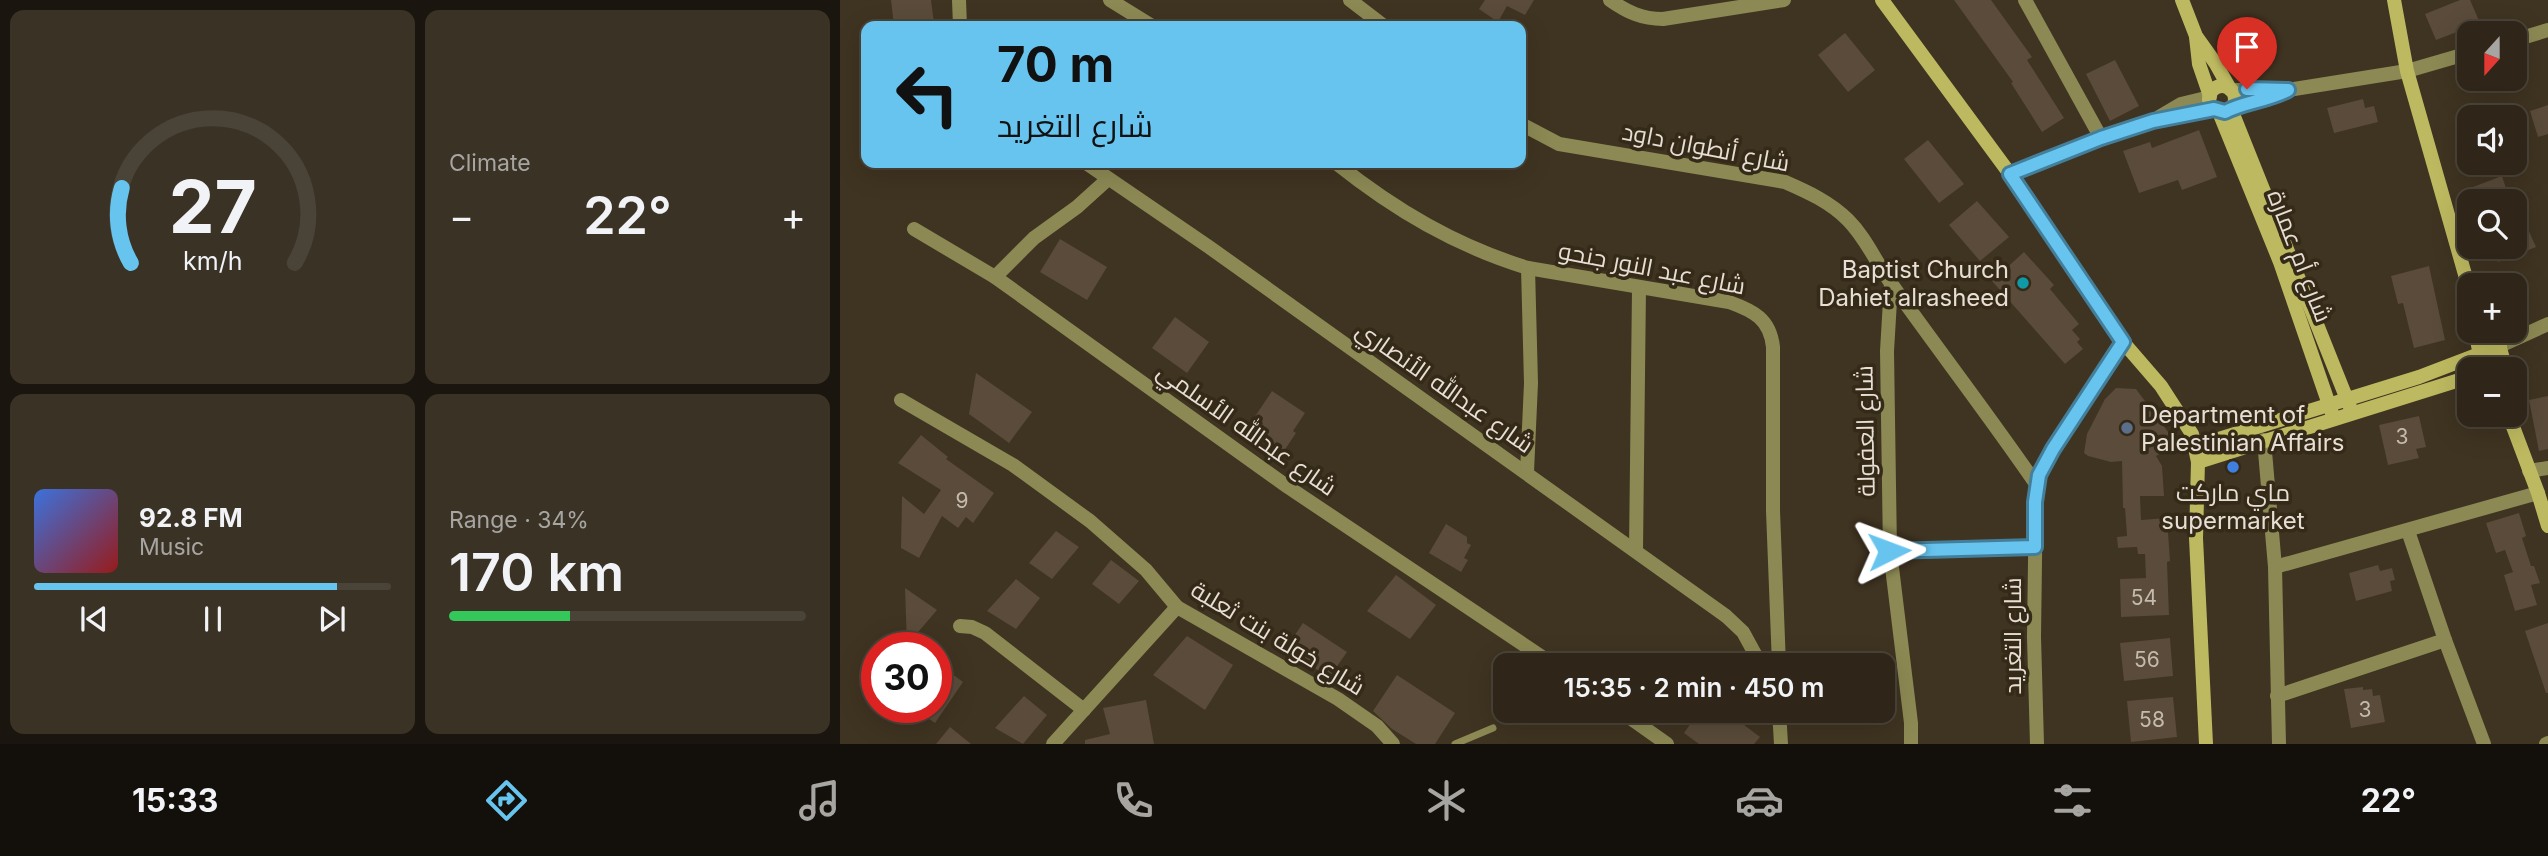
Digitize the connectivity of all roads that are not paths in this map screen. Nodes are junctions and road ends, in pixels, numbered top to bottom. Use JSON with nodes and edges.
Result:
{"nodes":[{"id":1,"x":959,"y":0,"type":"edge"},
{"id":2,"x":1111,"y":0,"type":"edge"},
{"id":3,"x":1350,"y":0,"type":"edge"},
{"id":4,"x":1610,"y":0,"type":"edge"},
{"id":5,"x":1784,"y":0,"type":"edge"},
{"id":6,"x":1882,"y":0,"type":"edge"},
{"id":7,"x":2025,"y":0,"type":"edge"},
{"id":8,"x":2182,"y":0,"type":"edge"},
{"id":9,"x":2394,"y":0,"type":"edge"},
{"id":10,"x":960,"y":21,"type":"edge"},
{"id":11,"x":1144,"y":21,"type":"edge"},
{"id":12,"x":1377,"y":21,"type":"edge"},
{"id":13,"x":2548,"y":30,"type":"edge"},
{"id":14,"x":2196,"y":36,"type":"junction"},
{"id":15,"x":2527,"y":36,"type":"edge"},
{"id":16,"x":2457,"y":57,"type":"edge"},
{"id":17,"x":2407,"y":72,"type":"junction"},
{"id":18,"x":2230,"y":89,"type":"junction"},
{"id":19,"x":2288,"y":90,"type":"junction"},
{"id":20,"x":2219,"y":105,"type":"junction"},
{"id":21,"x":1526,"y":127,"type":"edge"},
{"id":22,"x":2101,"y":138,"type":"junction"},
{"id":23,"x":1093,"y":168,"type":"edge"},
{"id":24,"x":1343,"y":168,"type":"edge"},
{"id":25,"x":2010,"y":174,"type":"junction"},
{"id":26,"x":1108,"y":179,"type":"junction"},
{"id":27,"x":914,"y":229,"type":"dead end"},
{"id":28,"x":2286,"y":260,"type":"junction"},
{"id":29,"x":1528,"y":268,"type":"junction"},
{"id":30,"x":2466,"y":273,"type":"edge"},
{"id":31,"x":995,"y":277,"type":"junction"},
{"id":32,"x":1891,"y":284,"type":"junction"},
{"id":33,"x":1639,"y":288,"type":"junction"},
{"id":34,"x":2548,"y":324,"type":"edge"},
{"id":35,"x":2527,"y":335,"type":"edge"},
{"id":36,"x":2123,"y":342,"type":"junction"},
{"id":37,"x":2499,"y":343,"type":"edge"},
{"id":38,"x":2508,"y":343,"type":"edge"},
{"id":39,"x":2520,"y":343,"type":"edge"},
{"id":40,"x":2500,"y":346,"type":"junction"},
{"id":41,"x":2487,"y":357,"type":"edge"},
{"id":42,"x":2501,"y":357,"type":"edge"},
{"id":43,"x":2509,"y":357,"type":"edge"},
{"id":44,"x":2457,"y":368,"type":"edge"},
{"id":45,"x":2457,"y":381,"type":"edge"},
{"id":46,"x":2347,"y":398,"type":"junction"},
{"id":47,"x":901,"y":400,"type":"dead end"},
{"id":48,"x":2328,"y":404,"type":"junction"},
{"id":49,"x":2352,"y":412,"type":"junction"},
{"id":50,"x":2334,"y":419,"type":"junction"},
{"id":51,"x":2513,"y":427,"type":"edge"},
{"id":52,"x":2264,"y":440,"type":"junction"},
{"id":53,"x":2196,"y":446,"type":"junction"},
{"id":54,"x":2198,"y":462,"type":"junction"},
{"id":55,"x":2548,"y":468,"type":"edge"},
{"id":56,"x":2529,"y":471,"type":"junction"},
{"id":57,"x":1527,"y":472,"type":"junction"},
{"id":58,"x":2036,"y":484,"type":"junction"},
{"id":59,"x":2539,"y":493,"type":"junction"},
{"id":60,"x":2548,"y":526,"type":"edge"},
{"id":61,"x":2408,"y":531,"type":"junction"},
{"id":62,"x":2035,"y":547,"type":"junction"},
{"id":63,"x":1636,"y":550,"type":"junction"},
{"id":64,"x":1889,"y":551,"type":"junction"},
{"id":65,"x":2275,"y":567,"type":"junction"},
{"id":66,"x":1177,"y":607,"type":"junction"},
{"id":67,"x":960,"y":626,"type":"dead end"},
{"id":68,"x":2445,"y":640,"type":"junction"},
{"id":69,"x":1536,"y":653,"type":"edge"},
{"id":70,"x":1754,"y":653,"type":"edge"},
{"id":71,"x":1779,"y":653,"type":"edge"},
{"id":72,"x":2277,"y":696,"type":"junction"},
{"id":73,"x":1084,"y":710,"type":"junction"},
{"id":74,"x":1637,"y":723,"type":"edge"},
{"id":75,"x":1779,"y":723,"type":"edge"},
{"id":76,"x":1493,"y":728,"type":"dead end"},
{"id":77,"x":1053,"y":744,"type":"edge"},
{"id":78,"x":1392,"y":744,"type":"edge"},
{"id":79,"x":1455,"y":744,"type":"edge"},
{"id":80,"x":1667,"y":744,"type":"edge"},
{"id":81,"x":1782,"y":744,"type":"edge"},
{"id":82,"x":1912,"y":744,"type":"edge"},
{"id":83,"x":2037,"y":744,"type":"edge"},
{"id":84,"x":2206,"y":744,"type":"edge"},
{"id":85,"x":2279,"y":744,"type":"edge"},
{"id":86,"x":2484,"y":744,"type":"edge"}],
"edges":[{"from":1,"to":10,"type":"street"},
{"from":2,"to":11,"type":"street"},
{"from":3,"to":12,"type":"street"},
{"from":4,"to":5,"type":"street"},
{"from":6,"to":25,"type":"street"},
{"from":7,"to":22,"type":"street"},
{"from":8,"to":14,"type":"street","name":"شارع أم عمارة"},
{"from":9,"to":17,"type":"street"},
{"from":13,"to":15,"type":"street"},
{"from":14,"to":18,"type":"street","name":"شارع أم عمارة"},
{"from":14,"to":20,"type":"street","name":"شارع أم عمارة"},
{"from":16,"to":17,"type":"street"},
{"from":17,"to":19,"type":"street"},
{"from":17,"to":30,"type":"street"},
{"from":18,"to":19,"type":"street"},
{"from":18,"to":20,"type":"street"},
{"from":18,"to":20,"type":"street"},
{"from":19,"to":20,"type":"street"},
{"from":20,"to":22,"type":"street"},
{"from":20,"to":28,"type":"street","name":"شارع أم عمارة"},
{"from":21,"to":32,"type":"street","name":"شارع أنطوان داود"},
{"from":22,"to":25,"type":"street"},
{"from":23,"to":26,"type":"street","name":"شارع عبدالله الأنصاري"},
{"from":24,"to":29,"type":"street","name":"شارع عبد النور جنحو"},
{"from":25,"to":36,"type":"street"},
{"from":26,"to":31,"type":"street"},
{"from":26,"to":57,"type":"street","name":"شارع عبدالله الأنصاري"},
{"from":27,"to":31,"type":"street","name":"شارع عبدالله الأسلمي"},
{"from":28,"to":46,"type":"street","name":"شارع أم عمارة"},
{"from":28,"to":48,"type":"street","name":"شارع أم عمارة"},
{"from":29,"to":33,"type":"street","name":"شارع عبد النور جنحو"},
{"from":29,"to":57,"type":"street"},
{"from":31,"to":69,"type":"street","name":"شارع عبدالله الأسلمي"},
{"from":32,"to":58,"type":"street","name":"شارع أنطوان داود"},
{"from":32,"to":64,"type":"street","name":"شارع العفولة"},
{"from":33,"to":63,"type":"street"},
{"from":33,"to":71,"type":"street","name":"شارع عبد النور جنحو"},
{"from":34,"to":35,"type":"street"},
{"from":36,"to":53,"type":"street"},
{"from":36,"to":58,"type":"street","name":"شارع التغريد"},
{"from":37,"to":40,"type":"street"},
{"from":38,"to":40,"type":"street"},
{"from":39,"to":43,"type":"street"},
{"from":40,"to":41,"type":"street"},
{"from":40,"to":42,"type":"street"},
{"from":44,"to":46,"type":"street"},
{"from":45,"to":49,"type":"street"},
{"from":46,"to":48,"type":"street"},
{"from":46,"to":49,"type":"street","name":"شارع أم عمارة"},
{"from":47,"to":66,"type":"street","name":"شارع خولة بنت ثعلبة"},
{"from":48,"to":50,"type":"street","name":"شارع أم عمارة"},
{"from":48,"to":53,"type":"street"},
{"from":49,"to":50,"type":"street"},
{"from":50,"to":52,"type":"street"},
{"from":51,"to":56,"type":"street"},
{"from":52,"to":54,"type":"street"},
{"from":52,"to":65,"type":"street"},
{"from":53,"to":54,"type":"street"},
{"from":54,"to":84,"type":"street"},
{"from":55,"to":56,"type":"street"},
{"from":56,"to":59,"type":"street"},
{"from":57,"to":63,"type":"street","name":"شارع عبدالله الأنصاري"},
{"from":58,"to":62,"type":"street","name":"شارع التغريد"},
{"from":59,"to":60,"type":"street"},
{"from":59,"to":61,"type":"street"},
{"from":61,"to":65,"type":"street"},
{"from":61,"to":68,"type":"street"},
{"from":62,"to":64,"type":"street"},
{"from":62,"to":83,"type":"street","name":"شارع التغريد"},
{"from":63,"to":70,"type":"street","name":"شارع عبدالله الأنصاري"},
{"from":64,"to":82,"type":"street","name":"شارع العفولة"},
{"from":65,"to":72,"type":"street"},
{"from":66,"to":73,"type":"street"},
{"from":66,"to":78,"type":"street","name":"شارع خولة بنت ثعلبة"},
{"from":67,"to":73,"type":"street"},
{"from":68,"to":72,"type":"street"},
{"from":68,"to":86,"type":"street"},
{"from":72,"to":85,"type":"street"},
{"from":73,"to":77,"type":"street"},
{"from":74,"to":80,"type":"street"},
{"from":75,"to":81,"type":"street"},
{"from":76,"to":79,"type":"lane"}]}
